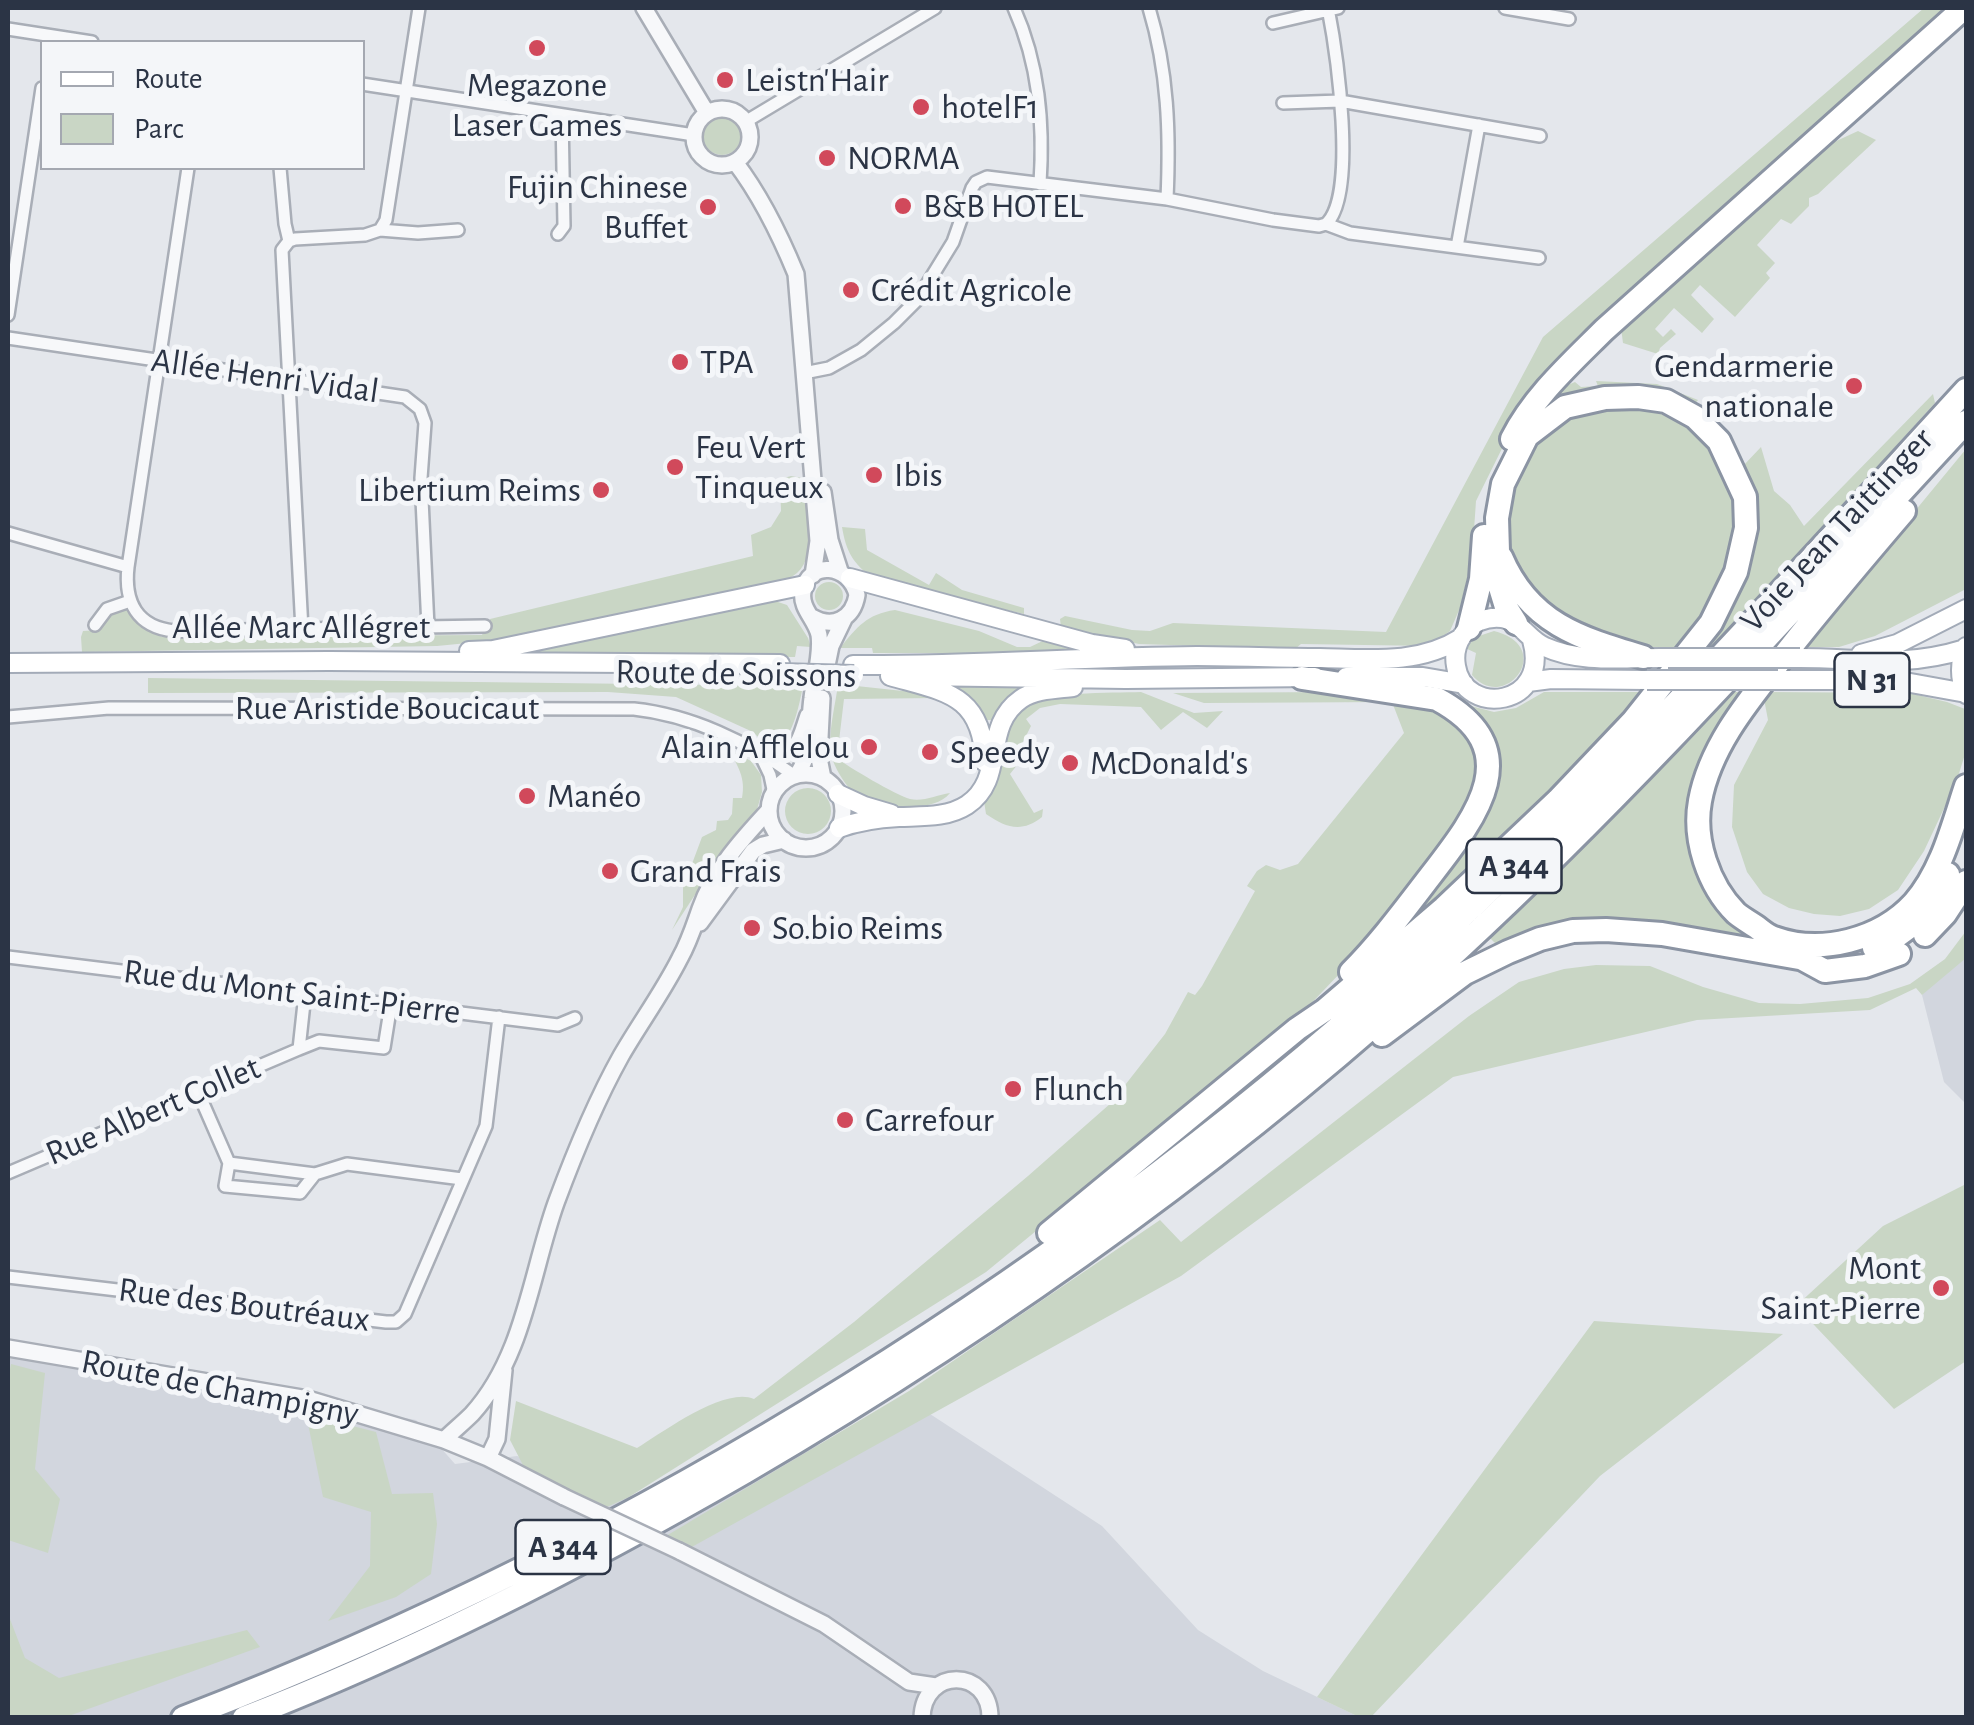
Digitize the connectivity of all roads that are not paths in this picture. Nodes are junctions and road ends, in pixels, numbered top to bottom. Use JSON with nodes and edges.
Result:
{"nodes":[{"id":1,"x":419,"y":8,"type":"edge"},
{"id":2,"x":644,"y":8,"type":"edge"},
{"id":3,"x":935,"y":8,"type":"edge"},
{"id":4,"x":1014,"y":8,"type":"edge"},
{"id":5,"x":1149,"y":8,"type":"edge"},
{"id":6,"x":1331,"y":8,"type":"edge"},
{"id":7,"x":1505,"y":8,"type":"edge"},
{"id":8,"x":1964,"y":8,"type":"edge"},
{"id":9,"x":1569,"y":19,"type":"dead end"},
{"id":10,"x":1272,"y":23,"type":"dead end"},
{"id":11,"x":8,"y":30,"type":"edge"},
{"id":12,"x":49,"y":39,"type":"edge"},
{"id":13,"x":365,"y":84,"type":"edge"},
{"id":14,"x":406,"y":91,"type":"junction"},
{"id":15,"x":40,"y":101,"type":"edge"},
{"id":16,"x":1340,"y":101,"type":"junction"},
{"id":17,"x":1284,"y":103,"type":"dead end"},
{"id":18,"x":707,"y":114,"type":"junction"},
{"id":19,"x":562,"y":115,"type":"junction"},
{"id":20,"x":745,"y":122,"type":"junction"},
{"id":21,"x":1479,"y":126,"type":"junction"},
{"id":22,"x":694,"y":135,"type":"junction"},
{"id":23,"x":1540,"y":136,"type":"dead end"},
{"id":24,"x":736,"y":162,"type":"junction"},
{"id":25,"x":188,"y":170,"type":"edge"},
{"id":26,"x":280,"y":170,"type":"edge"},
{"id":27,"x":1040,"y":184,"type":"junction"},
{"id":28,"x":1167,"y":199,"type":"junction"},
{"id":29,"x":1326,"y":224,"type":"junction"},
{"id":30,"x":380,"y":230,"type":"junction"},
{"id":31,"x":458,"y":230,"type":"dead end"},
{"id":32,"x":558,"y":234,"type":"dead end"},
{"id":33,"x":289,"y":241,"type":"junction"},
{"id":34,"x":1458,"y":248,"type":"junction"},
{"id":35,"x":1539,"y":258,"type":"dead end"},
{"id":36,"x":8,"y":315,"type":"edge"},
{"id":37,"x":8,"y":338,"type":"edge"},
{"id":38,"x":160,"y":360,"type":"junction"},
{"id":39,"x":804,"y":372,"type":"junction"},
{"id":40,"x":289,"y":380,"type":"junction"},
{"id":41,"x":1966,"y":390,"type":"edge"},
{"id":42,"x":1966,"y":422,"type":"edge"},
{"id":43,"x":1966,"y":434,"type":"edge"},
{"id":44,"x":8,"y":533,"type":"edge"},
{"id":45,"x":1498,"y":550,"type":"junction"},
{"id":46,"x":128,"y":567,"type":"junction"},
{"id":47,"x":845,"y":574,"type":"junction"},
{"id":48,"x":809,"y":580,"type":"junction"},
{"id":49,"x":130,"y":601,"type":"junction"},
{"id":50,"x":1966,"y":609,"type":"edge"},
{"id":51,"x":812,"y":617,"type":"junction"},
{"id":52,"x":844,"y":619,"type":"junction"},
{"id":53,"x":95,"y":626,"type":"dead end"},
{"id":54,"x":485,"y":626,"type":"dead end"},
{"id":55,"x":428,"y":627,"type":"junction"},
{"id":56,"x":302,"y":630,"type":"junction"},
{"id":57,"x":1524,"y":632,"type":"junction"},
{"id":58,"x":1465,"y":633,"type":"junction"},
{"id":59,"x":1966,"y":648,"type":"edge"},
{"id":60,"x":1200,"y":656,"type":"junction"},
{"id":61,"x":1830,"y":658,"type":"junction"},
{"id":62,"x":329,"y":661,"type":"junction"},
{"id":63,"x":8,"y":662,"type":"edge"},
{"id":64,"x":34,"y":667,"type":"junction"},
{"id":65,"x":779,"y":669,"type":"junction"},
{"id":66,"x":1645,"y":669,"type":"junction"},
{"id":67,"x":854,"y":670,"type":"junction"},
{"id":68,"x":8,"y":672,"type":"edge"},
{"id":69,"x":890,"y":676,"type":"junction"},
{"id":70,"x":1302,"y":678,"type":"junction"},
{"id":71,"x":1126,"y":680,"type":"junction"},
{"id":72,"x":1528,"y":682,"type":"junction"},
{"id":73,"x":1464,"y":684,"type":"junction"},
{"id":74,"x":1966,"y":694,"type":"edge"},
{"id":75,"x":812,"y":700,"type":"junction"},
{"id":76,"x":8,"y":717,"type":"edge"},
{"id":77,"x":762,"y":753,"type":"junction"},
{"id":78,"x":796,"y":776,"type":"junction"},
{"id":79,"x":822,"y":778,"type":"junction"},
{"id":80,"x":1966,"y":786,"type":"edge"},
{"id":81,"x":838,"y":794,"type":"junction"},
{"id":82,"x":975,"y":798,"type":"junction"},
{"id":83,"x":772,"y":802,"type":"junction"},
{"id":84,"x":901,"y":817,"type":"junction"},
{"id":85,"x":1966,"y":824,"type":"edge"},
{"id":86,"x":839,"y":828,"type":"junction"},
{"id":87,"x":784,"y":840,"type":"junction"},
{"id":88,"x":1966,"y":882,"type":"edge"},
{"id":89,"x":694,"y":930,"type":"junction"},
{"id":90,"x":8,"y":958,"type":"edge"},
{"id":91,"x":1803,"y":958,"type":"junction"},
{"id":92,"x":306,"y":994,"type":"junction"},
{"id":93,"x":390,"y":1004,"type":"junction"},
{"id":94,"x":499,"y":1018,"type":"junction"},
{"id":95,"x":575,"y":1018,"type":"dead end"},
{"id":96,"x":1297,"y":1029,"type":"junction"},
{"id":97,"x":1351,"y":1046,"type":"junction"},
{"id":98,"x":299,"y":1049,"type":"junction"},
{"id":99,"x":198,"y":1092,"type":"junction"},
{"id":100,"x":229,"y":1163,"type":"junction"},
{"id":101,"x":8,"y":1173,"type":"edge"},
{"id":102,"x":316,"y":1174,"type":"junction"},
{"id":103,"x":462,"y":1179,"type":"junction"},
{"id":104,"x":8,"y":1278,"type":"edge"},
{"id":105,"x":922,"y":1338,"type":"junction"},
{"id":106,"x":8,"y":1348,"type":"edge"},
{"id":107,"x":504,"y":1366,"type":"junction"},
{"id":108,"x":444,"y":1440,"type":"junction"},
{"id":109,"x":488,"y":1458,"type":"junction"},
{"id":110,"x":909,"y":1682,"type":"junction"},
{"id":111,"x":936,"y":1686,"type":"junction"},
{"id":112,"x":923,"y":1710,"type":"edge"},
{"id":113,"x":183,"y":1718,"type":"edge"},
{"id":114,"x":244,"y":1718,"type":"edge"},
{"id":115,"x":990,"y":1718,"type":"edge"}],
"edges":[{"from":1,"to":14,"type":"street"},
{"from":2,"to":18,"type":"street"},
{"from":3,"to":20,"type":"street"},
{"from":4,"to":27,"type":"street"},
{"from":5,"to":28,"type":"street"},
{"from":6,"to":10,"type":"street"},
{"from":6,"to":16,"type":"street"},
{"from":7,"to":9,"type":"street"},
{"from":8,"to":58,"type":"highway"},
{"from":11,"to":12,"type":"street"},
{"from":13,"to":14,"type":"street"},
{"from":14,"to":19,"type":"street"},
{"from":14,"to":30,"type":"street"},
{"from":15,"to":36,"type":"street"},
{"from":16,"to":17,"type":"street"},
{"from":16,"to":21,"type":"street"},
{"from":16,"to":29,"type":"street"},
{"from":18,"to":20,"type":"street"},
{"from":18,"to":22,"type":"street"},
{"from":19,"to":22,"type":"street"},
{"from":19,"to":32,"type":"street"},
{"from":20,"to":24,"type":"street"},
{"from":21,"to":23,"type":"street"},
{"from":21,"to":34,"type":"street"},
{"from":22,"to":24,"type":"street"},
{"from":24,"to":39,"type":"street"},
{"from":25,"to":38,"type":"street","name":"Allée Marc Allégret"},
{"from":26,"to":33,"type":"street"},
{"from":27,"to":28,"type":"street"},
{"from":27,"to":39,"type":"street"},
{"from":28,"to":29,"type":"street"},
{"from":29,"to":34,"type":"street"},
{"from":30,"to":31,"type":"street"},
{"from":30,"to":33,"type":"street"},
{"from":33,"to":40,"type":"street"},
{"from":34,"to":35,"type":"street"},
{"from":37,"to":38,"type":"street","name":"Allée Henri Vidal"},
{"from":38,"to":40,"type":"street","name":"Allée Henri Vidal"},
{"from":38,"to":46,"type":"street","name":"Allée Marc Allégret"},
{"from":39,"to":47,"type":"street"},
{"from":39,"to":48,"type":"street"},
{"from":40,"to":55,"type":"street","name":"Allée Henri Vidal"},
{"from":40,"to":56,"type":"street"},
{"from":41,"to":105,"type":"highway","name":"Voie Jean Taittinger","number":"A 344"},
{"from":42,"to":97,"type":"highway","name":"Voie Jean Taittinger","number":"A 344"},
{"from":43,"to":80,"type":"highway"},
{"from":44,"to":46,"type":"street"},
{"from":45,"to":57,"type":"highway"},
{"from":45,"to":66,"type":"highway"},
{"from":45,"to":96,"type":"highway"},
{"from":46,"to":49,"type":"street","name":"Allée Marc Allégret"},
{"from":47,"to":48,"type":"street"},
{"from":47,"to":52,"type":"street"},
{"from":47,"to":60,"type":"main road"},
{"from":48,"to":51,"type":"street"},
{"from":48,"to":62,"type":"main road"},
{"from":49,"to":53,"type":"street","name":"Allée Marc Allégret"},
{"from":49,"to":56,"type":"street","name":"Allée Marc Allégret"},
{"from":50,"to":61,"type":"main road"},
{"from":51,"to":52,"type":"street"},
{"from":51,"to":75,"type":"street"},
{"from":52,"to":79,"type":"street"},
{"from":54,"to":55,"type":"street","name":"Allée Marc Allégret"},
{"from":55,"to":56,"type":"street","name":"Allée Marc Allégret"},
{"from":57,"to":58,"type":"main road"},
{"from":57,"to":66,"type":"main road","number":"N 31"},
{"from":57,"to":72,"type":"main road"},
{"from":58,"to":60,"type":"main road","name":"Route de Soissons"},
{"from":58,"to":73,"type":"main road"},
{"from":59,"to":61,"type":"main road","number":"N 31"},
{"from":59,"to":74,"type":"main road"},
{"from":60,"to":67,"type":"main road","name":"Route de Soissons"},
{"from":61,"to":66,"type":"main road","number":"N 31","bridge":true},
{"from":62,"to":64,"type":"main road","name":"Route de Soissons"},
{"from":62,"to":65,"type":"main road","name":"Route de Soissons"},
{"from":63,"to":64,"type":"main road","name":"Route de Soissons"},
{"from":64,"to":65,"type":"main road","name":"Route de Soissons"},
{"from":64,"to":68,"type":"main road","name":"Route de Soissons"},
{"from":65,"to":67,"type":"main road","name":"Route de Soissons"},
{"from":66,"to":72,"type":"main road","number":"N 31"},
{"from":66,"to":74,"type":"main road","number":"N 31","bridge":true},
{"from":67,"to":69,"type":"main road","name":"Route de Soissons"},
{"from":69,"to":71,"type":"main road","name":"Route de Soissons"},
{"from":69,"to":82,"type":"main road"},
{"from":70,"to":71,"type":"main road","name":"Route de Soissons"},
{"from":70,"to":73,"type":"main road","name":"Route de Soissons"},
{"from":70,"to":96,"type":"highway"},
{"from":71,"to":82,"type":"main road"},
{"from":72,"to":73,"type":"main road"},
{"from":75,"to":77,"type":"street"},
{"from":75,"to":78,"type":"street"},
{"from":76,"to":77,"type":"street","name":"Rue Aristide Boucicaut"},
{"from":77,"to":78,"type":"street","name":"Rue Aristide Boucicaut"},
{"from":77,"to":83,"type":"street"},
{"from":78,"to":79,"type":"street"},
{"from":78,"to":83,"type":"street"},
{"from":79,"to":81,"type":"street"},
{"from":81,"to":84,"type":"main road"},
{"from":81,"to":86,"type":"street"},
{"from":82,"to":84,"type":"main road"},
{"from":83,"to":87,"type":"street"},
{"from":83,"to":89,"type":"street"},
{"from":84,"to":86,"type":"main road"},
{"from":85,"to":91,"type":"highway"},
{"from":86,"to":87,"type":"street"},
{"from":87,"to":89,"type":"street"},
{"from":88,"to":91,"type":"highway"},
{"from":89,"to":107,"type":"street"},
{"from":90,"to":92,"type":"street","name":"Rue du Mont Saint-Pierre"},
{"from":91,"to":97,"type":"highway"},
{"from":92,"to":93,"type":"street","name":"Rue du Mont Saint-Pierre"},
{"from":92,"to":98,"type":"street","name":"Rue Albert Collet"},
{"from":93,"to":94,"type":"street","name":"Rue du Mont Saint-Pierre"},
{"from":93,"to":98,"type":"street","name":"Rue Albert Collet"},
{"from":94,"to":95,"type":"street","name":"Rue du Mont Saint-Pierre"},
{"from":94,"to":103,"type":"street","name":"Rue des Boutréaux"},
{"from":96,"to":105,"type":"highway"},
{"from":97,"to":114,"type":"highway","number":"A 344"},
{"from":98,"to":99,"type":"street","name":"Rue Albert Collet"},
{"from":99,"to":100,"type":"street"},
{"from":99,"to":101,"type":"street","name":"Rue Albert Collet"},
{"from":100,"to":102,"type":"street"},
{"from":100,"to":102,"type":"street"},
{"from":102,"to":103,"type":"street"},
{"from":103,"to":104,"type":"street","name":"Rue des Boutréaux"},
{"from":105,"to":113,"type":"highway","number":"A 344"},
{"from":106,"to":108,"type":"street","name":"Route de Champigny"},
{"from":107,"to":108,"type":"street"},
{"from":107,"to":109,"type":"street"},
{"from":108,"to":109,"type":"street","name":"Route de Champigny"},
{"from":109,"to":110,"type":"street","name":"Route de Champigny","bridge":true},
{"from":110,"to":111,"type":"street","name":"Route de Champigny"},
{"from":110,"to":112,"type":"street","name":"Route de Champigny"},
{"from":111,"to":112,"type":"street"},
{"from":111,"to":115,"type":"street","name":"Route de Champigny"}]}
